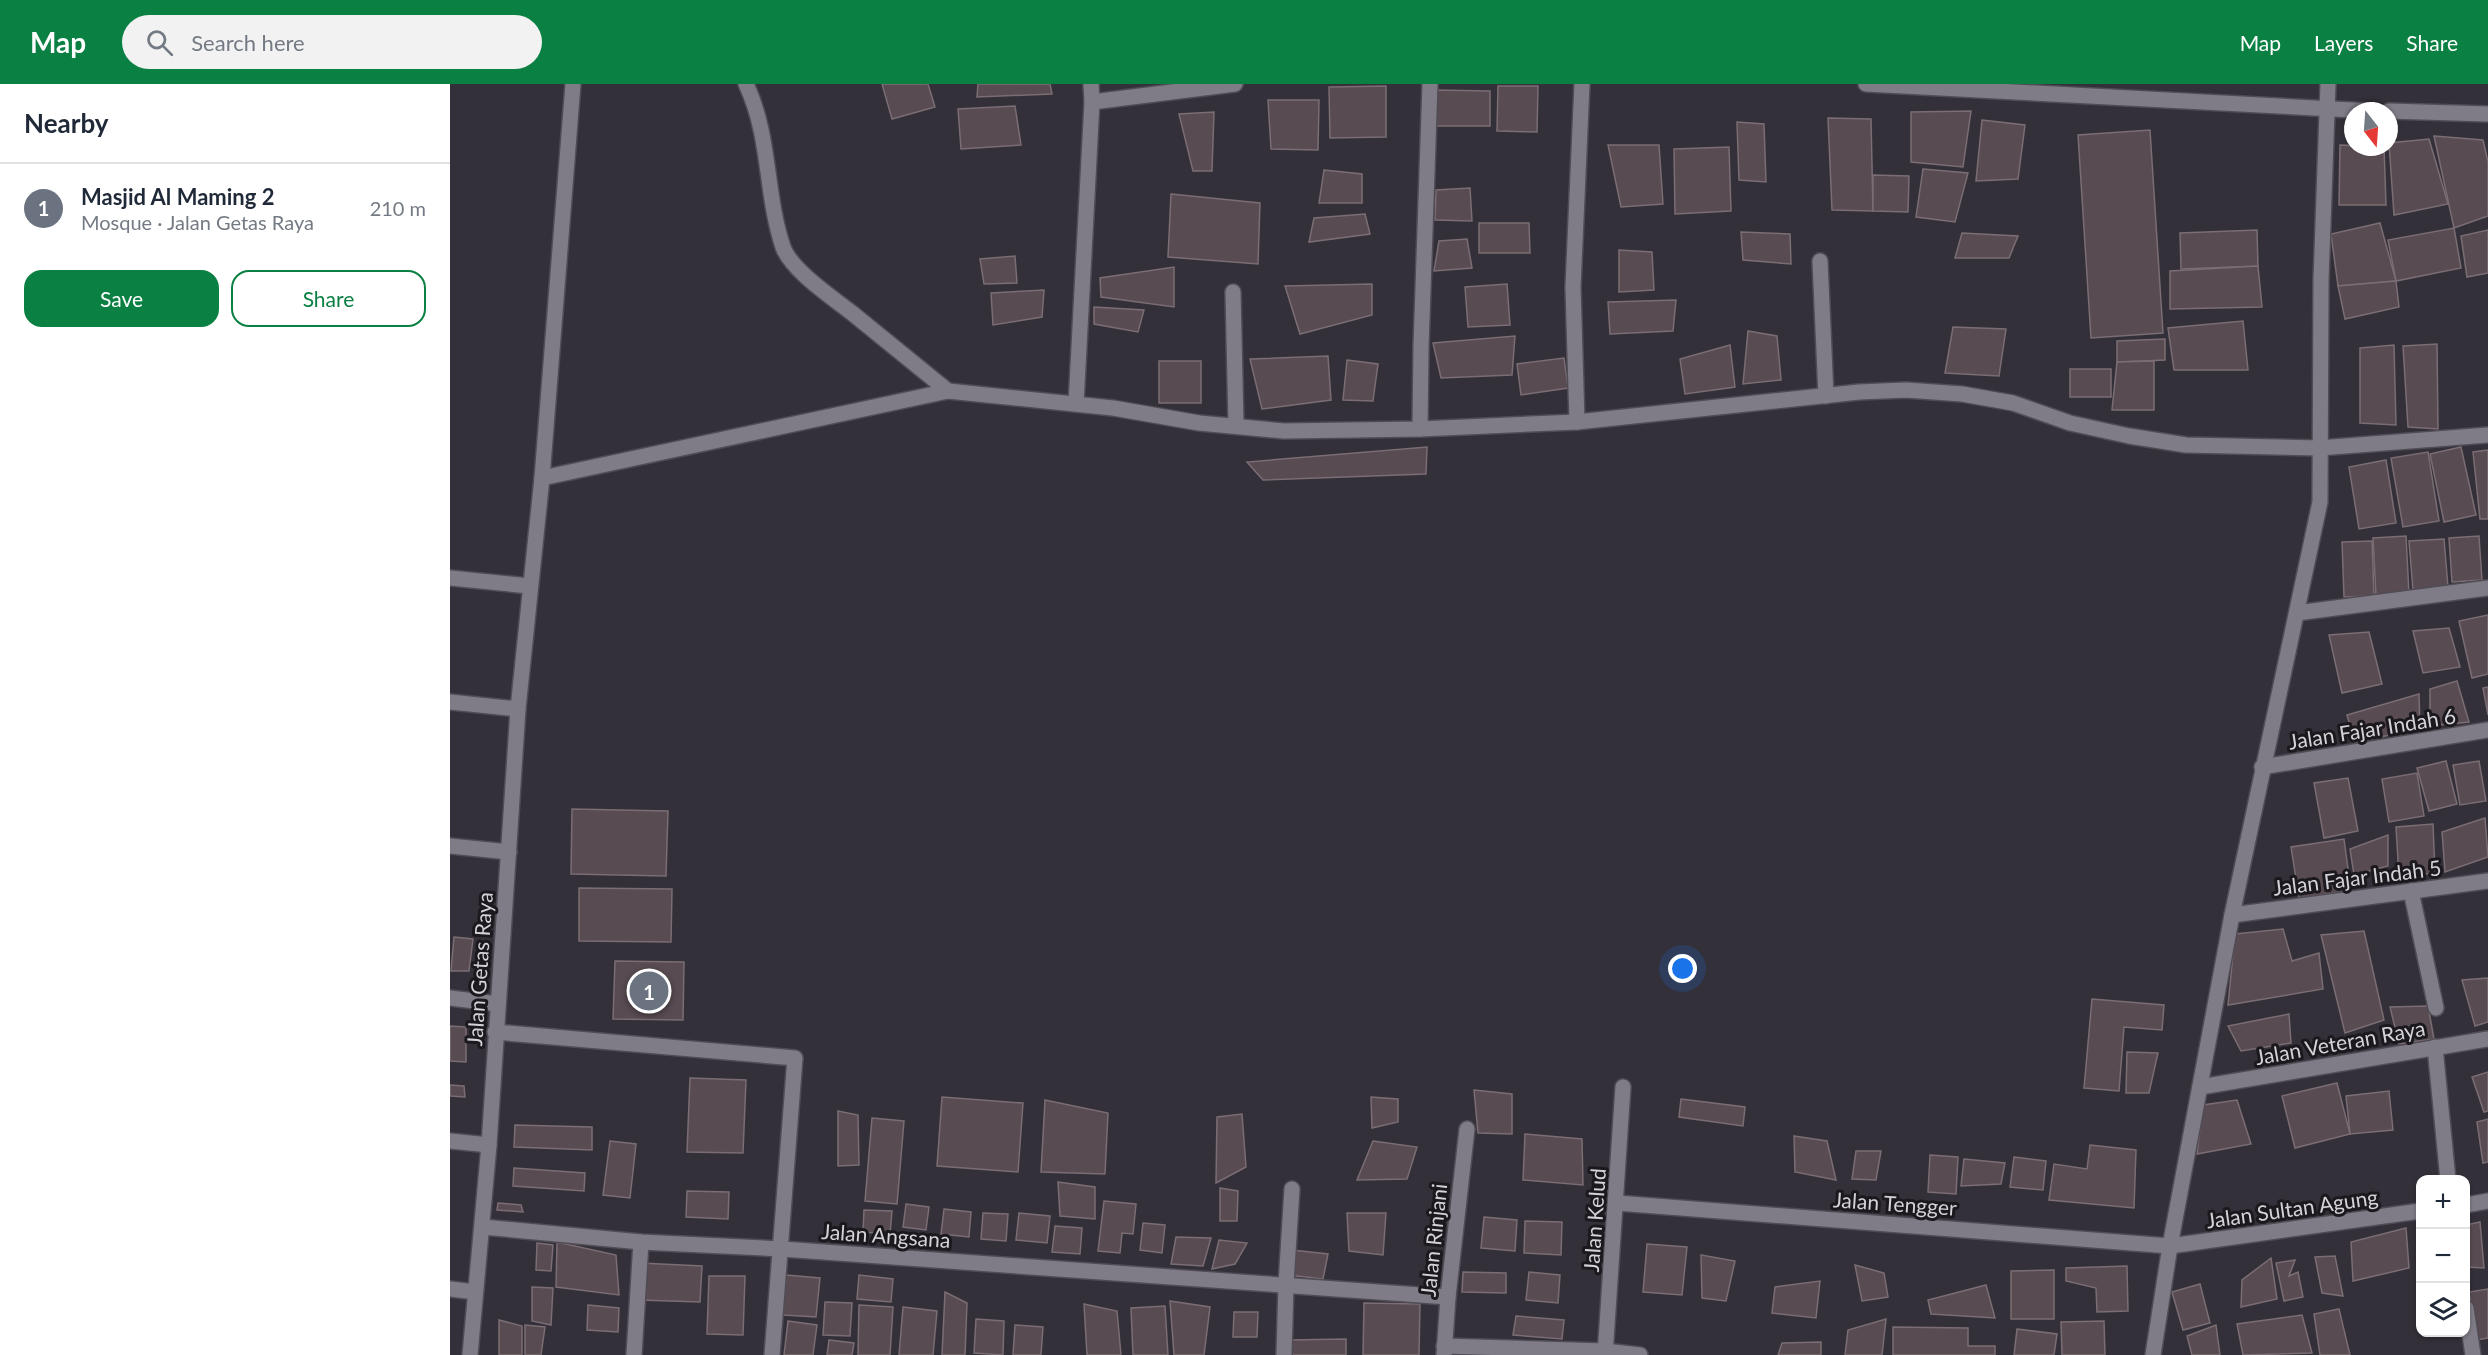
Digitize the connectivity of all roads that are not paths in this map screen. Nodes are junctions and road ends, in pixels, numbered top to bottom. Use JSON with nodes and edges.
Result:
{"nodes":[{"id":1,"x":573,"y":84,"type":"edge"},
{"id":2,"x":746,"y":84,"type":"edge"},
{"id":3,"x":1091,"y":84,"type":"edge"},
{"id":4,"x":1235,"y":84,"type":"edge"},
{"id":5,"x":1430,"y":84,"type":"edge"},
{"id":6,"x":1582,"y":84,"type":"edge"},
{"id":7,"x":1866,"y":84,"type":"edge"},
{"id":8,"x":2328,"y":84,"type":"edge"},
{"id":9,"x":1092,"y":102,"type":"junction"},
{"id":10,"x":2327,"y":110,"type":"junction"},
{"id":11,"x":2344,"y":110,"type":"edge"},
{"id":12,"x":2398,"y":111,"type":"edge"},
{"id":13,"x":2488,"y":114,"type":"edge"},
{"id":14,"x":1820,"y":261,"type":"dead end"},
{"id":15,"x":1233,"y":292,"type":"dead end"},
{"id":16,"x":948,"y":391,"type":"junction"},
{"id":17,"x":1826,"y":396,"type":"junction"},
{"id":18,"x":1076,"y":404,"type":"junction"},
{"id":19,"x":1577,"y":422,"type":"junction"},
{"id":20,"x":1236,"y":425,"type":"junction"},
{"id":21,"x":1420,"y":429,"type":"junction"},
{"id":22,"x":2488,"y":435,"type":"edge"},
{"id":23,"x":2319,"y":448,"type":"junction"},
{"id":24,"x":542,"y":478,"type":"junction"},
{"id":25,"x":450,"y":578,"type":"edge"},
{"id":26,"x":529,"y":586,"type":"junction"},
{"id":27,"x":2488,"y":588,"type":"edge"},
{"id":28,"x":2297,"y":613,"type":"junction"},
{"id":29,"x":450,"y":702,"type":"edge"},
{"id":30,"x":518,"y":709,"type":"junction"},
{"id":31,"x":2488,"y":730,"type":"edge"},
{"id":32,"x":2262,"y":767,"type":"junction"},
{"id":33,"x":450,"y":846,"type":"edge"},
{"id":34,"x":509,"y":852,"type":"junction"},
{"id":35,"x":2488,"y":881,"type":"edge"},
{"id":36,"x":2411,"y":891,"type":"junction"},
{"id":37,"x":2232,"y":915,"type":"junction"},
{"id":38,"x":450,"y":998,"type":"edge"},
{"id":39,"x":498,"y":1004,"type":"junction"},
{"id":40,"x":2436,"y":1008,"type":"dead end"},
{"id":41,"x":495,"y":1032,"type":"junction"},
{"id":42,"x":2488,"y":1039,"type":"edge"},
{"id":43,"x":2435,"y":1047,"type":"junction"},
{"id":44,"x":1623,"y":1087,"type":"dead end"},
{"id":45,"x":2200,"y":1087,"type":"junction"},
{"id":46,"x":1467,"y":1130,"type":"dead end"},
{"id":47,"x":450,"y":1141,"type":"edge"},
{"id":48,"x":489,"y":1145,"type":"junction"},
{"id":49,"x":2448,"y":1175,"type":"edge"},
{"id":50,"x":1292,"y":1189,"type":"dead end"},
{"id":51,"x":2488,"y":1201,"type":"edge"},
{"id":52,"x":1617,"y":1203,"type":"junction"},
{"id":53,"x":2470,"y":1204,"type":"edge"},
{"id":54,"x":2416,"y":1212,"type":"edge"},
{"id":55,"x":483,"y":1227,"type":"junction"},
{"id":56,"x":641,"y":1242,"type":"junction"},
{"id":57,"x":2170,"y":1246,"type":"junction"},
{"id":58,"x":782,"y":1249,"type":"junction"},
{"id":59,"x":1286,"y":1284,"type":"junction"},
{"id":60,"x":450,"y":1289,"type":"edge"},
{"id":61,"x":475,"y":1292,"type":"junction"},
{"id":62,"x":1448,"y":1297,"type":"junction"},
{"id":63,"x":2470,"y":1335,"type":"edge"},
{"id":64,"x":1444,"y":1351,"type":"edge"},
{"id":65,"x":1605,"y":1353,"type":"edge"},
{"id":66,"x":470,"y":1355,"type":"edge"},
{"id":67,"x":634,"y":1355,"type":"edge"},
{"id":68,"x":772,"y":1355,"type":"edge"},
{"id":69,"x":1284,"y":1355,"type":"edge"},
{"id":70,"x":1640,"y":1355,"type":"edge"},
{"id":71,"x":2153,"y":1355,"type":"edge"},
{"id":72,"x":2473,"y":1355,"type":"edge"}],
"edges":[{"from":1,"to":24,"type":"street","name":"Jalan Getas Raya"},
{"from":2,"to":16,"type":"street"},
{"from":3,"to":9,"type":"street"},
{"from":4,"to":9,"type":"street"},
{"from":5,"to":21,"type":"street"},
{"from":6,"to":19,"type":"street"},
{"from":7,"to":10,"type":"street"},
{"from":8,"to":10,"type":"street"},
{"from":9,"to":18,"type":"street"},
{"from":10,"to":11,"type":"street"},
{"from":10,"to":23,"type":"street"},
{"from":12,"to":13,"type":"street"},
{"from":14,"to":17,"type":"street"},
{"from":15,"to":20,"type":"street"},
{"from":16,"to":18,"type":"street"},
{"from":16,"to":24,"type":"street"},
{"from":17,"to":19,"type":"street"},
{"from":17,"to":23,"type":"street"},
{"from":18,"to":20,"type":"street"},
{"from":19,"to":21,"type":"street"},
{"from":20,"to":21,"type":"street"},
{"from":22,"to":23,"type":"street"},
{"from":23,"to":28,"type":"street"},
{"from":24,"to":26,"type":"street","name":"Jalan Getas Raya"},
{"from":25,"to":26,"type":"street"},
{"from":26,"to":30,"type":"street","name":"Jalan Getas Raya"},
{"from":27,"to":28,"type":"street"},
{"from":28,"to":32,"type":"street"},
{"from":29,"to":30,"type":"street"},
{"from":30,"to":34,"type":"street","name":"Jalan Getas Raya"},
{"from":31,"to":32,"type":"street","name":"Jalan Fajar Indah 6"},
{"from":32,"to":37,"type":"street"},
{"from":33,"to":34,"type":"street"},
{"from":34,"to":39,"type":"street","name":"Jalan Getas Raya"},
{"from":35,"to":36,"type":"street","name":"Jalan Fajar Indah 5"},
{"from":36,"to":37,"type":"street","name":"Jalan Fajar Indah 5"},
{"from":36,"to":40,"type":"street"},
{"from":37,"to":45,"type":"street"},
{"from":38,"to":39,"type":"street"},
{"from":39,"to":41,"type":"street","name":"Jalan Getas Raya"},
{"from":41,"to":48,"type":"street","name":"Jalan Getas Raya"},
{"from":41,"to":58,"type":"street"},
{"from":42,"to":43,"type":"street","name":"Jalan Veteran Raya"},
{"from":43,"to":45,"type":"street","name":"Jalan Veteran Raya"},
{"from":43,"to":49,"type":"street"},
{"from":44,"to":52,"type":"street","name":"Jalan Kelud"},
{"from":45,"to":57,"type":"street"},
{"from":46,"to":62,"type":"street","name":"Jalan Rinjani"},
{"from":47,"to":48,"type":"street"},
{"from":48,"to":55,"type":"street","name":"Jalan Getas Raya"},
{"from":50,"to":59,"type":"street"},
{"from":51,"to":53,"type":"street"},
{"from":52,"to":57,"type":"street","name":"Jalan Tengger"},
{"from":52,"to":65,"type":"street","name":"Jalan Kelud"},
{"from":54,"to":57,"type":"street","name":"Jalan Sultan Agung"},
{"from":55,"to":56,"type":"street","name":"Jalan Angsana"},
{"from":55,"to":61,"type":"street","name":"Jalan Getas Raya"},
{"from":56,"to":58,"type":"street","name":"Jalan Angsana"},
{"from":56,"to":67,"type":"street"},
{"from":57,"to":71,"type":"street"},
{"from":58,"to":59,"type":"street","name":"Jalan Angsana"},
{"from":58,"to":68,"type":"street"},
{"from":59,"to":62,"type":"street","name":"Jalan Angsana"},
{"from":59,"to":69,"type":"street"},
{"from":60,"to":61,"type":"street"},
{"from":61,"to":66,"type":"street","name":"Jalan Getas Raya"},
{"from":62,"to":64,"type":"street","name":"Jalan Rinjani"},
{"from":63,"to":72,"type":"street"},
{"from":64,"to":65,"type":"street"},
{"from":65,"to":70,"type":"street"}]}
